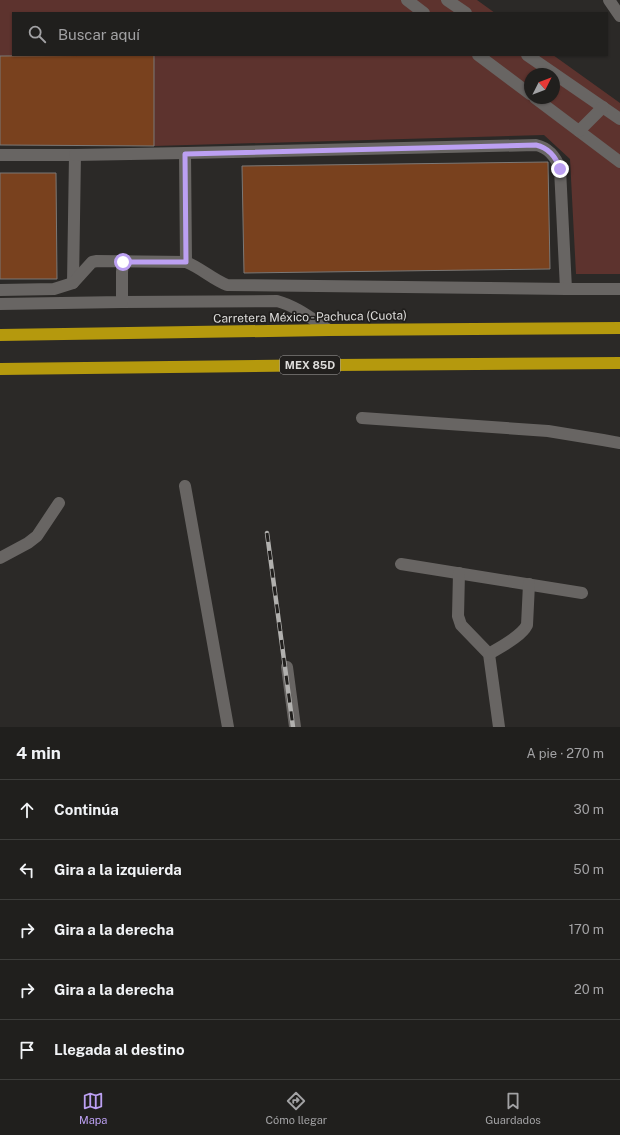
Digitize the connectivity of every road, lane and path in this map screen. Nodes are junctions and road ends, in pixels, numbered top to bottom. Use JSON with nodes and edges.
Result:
{"nodes":[{"id":1,"x":407,"y":0,"type":"edge"},
{"id":2,"x":447,"y":0,"type":"edge"},
{"id":3,"x":609,"y":0,"type":"edge"},
{"id":4,"x":423,"y":12,"type":"edge"},
{"id":5,"x":465,"y":12,"type":"edge"},
{"id":6,"x":620,"y":16,"type":"edge"},
{"id":7,"x":479,"y":56,"type":"edge"},
{"id":8,"x":528,"y":56,"type":"edge"},
{"id":9,"x":524,"y":90,"type":"edge"},
{"id":10,"x":543,"y":104,"type":"edge"},
{"id":11,"x":603,"y":107,"type":"junction"},
{"id":12,"x":620,"y":119,"type":"edge"},
{"id":13,"x":579,"y":131,"type":"junction"},
{"id":14,"x":75,"y":154,"type":"junction"},
{"id":15,"x":185,"y":154,"type":"junction"},
{"id":16,"x":0,"y":155,"type":"edge"},
{"id":17,"x":620,"y":162,"type":"edge"},
{"id":18,"x":123,"y":262,"type":"junction"},
{"id":19,"x":186,"y":262,"type":"junction"},
{"id":20,"x":72,"y":283,"type":"junction"},
{"id":21,"x":566,"y":289,"type":"junction"},
{"id":22,"x":620,"y":289,"type":"edge"},
{"id":23,"x":0,"y":290,"type":"edge"},
{"id":24,"x":122,"y":302,"type":"junction"},
{"id":25,"x":0,"y":304,"type":"edge"},
{"id":26,"x":620,"y":328,"type":"edge"},
{"id":27,"x":329,"y":330,"type":"junction"},
{"id":28,"x":0,"y":335,"type":"edge"},
{"id":29,"x":620,"y":363,"type":"edge"},
{"id":30,"x":0,"y":369,"type":"edge"},
{"id":31,"x":362,"y":418,"type":"dead end"},
{"id":32,"x":620,"y":444,"type":"edge"},
{"id":33,"x":185,"y":486,"type":"dead end"},
{"id":34,"x":59,"y":503,"type":"dead end"},
{"id":35,"x":0,"y":558,"type":"edge"},
{"id":36,"x":401,"y":564,"type":"dead end"},
{"id":37,"x":459,"y":573,"type":"junction"},
{"id":38,"x":529,"y":584,"type":"junction"},
{"id":39,"x":582,"y":593,"type":"dead end"},
{"id":40,"x":489,"y":654,"type":"junction"},
{"id":41,"x":287,"y":667,"type":"dead end"},
{"id":42,"x":228,"y":727,"type":"edge"},
{"id":43,"x":295,"y":727,"type":"edge"},
{"id":44,"x":499,"y":727,"type":"edge"}],
"edges":[{"from":1,"to":4,"type":"street"},
{"from":2,"to":5,"type":"street"},
{"from":3,"to":6,"type":"street"},
{"from":7,"to":9,"type":"street"},
{"from":8,"to":11,"type":"street"},
{"from":10,"to":13,"type":"street"},
{"from":11,"to":12,"type":"street"},
{"from":11,"to":13,"type":"street"},
{"from":13,"to":17,"type":"street"},
{"from":14,"to":15,"type":"street"},
{"from":14,"to":16,"type":"street"},
{"from":14,"to":20,"type":"street"},
{"from":15,"to":19,"type":"street"},
{"from":15,"to":21,"type":"street"},
{"from":18,"to":19,"type":"street"},
{"from":18,"to":20,"type":"street"},
{"from":18,"to":24,"type":"street"},
{"from":19,"to":21,"type":"street"},
{"from":20,"to":23,"type":"street"},
{"from":21,"to":22,"type":"street"},
{"from":24,"to":25,"type":"street"},
{"from":24,"to":27,"type":"street"},
{"from":26,"to":27,"type":"highway","name":"Carretera México - Pachuca (Cuota)"},
{"from":27,"to":28,"type":"highway","name":"Carretera México - Pachuca (Cuota)"},
{"from":29,"to":30,"type":"highway","number":"MEX 85D"},
{"from":31,"to":32,"type":"street"},
{"from":33,"to":42,"type":"street"},
{"from":34,"to":35,"type":"street"},
{"from":36,"to":37,"type":"street"},
{"from":37,"to":38,"type":"street"},
{"from":37,"to":40,"type":"street"},
{"from":38,"to":39,"type":"street"},
{"from":38,"to":40,"type":"street"},
{"from":40,"to":44,"type":"street"},
{"from":41,"to":43,"type":"street"}]}
